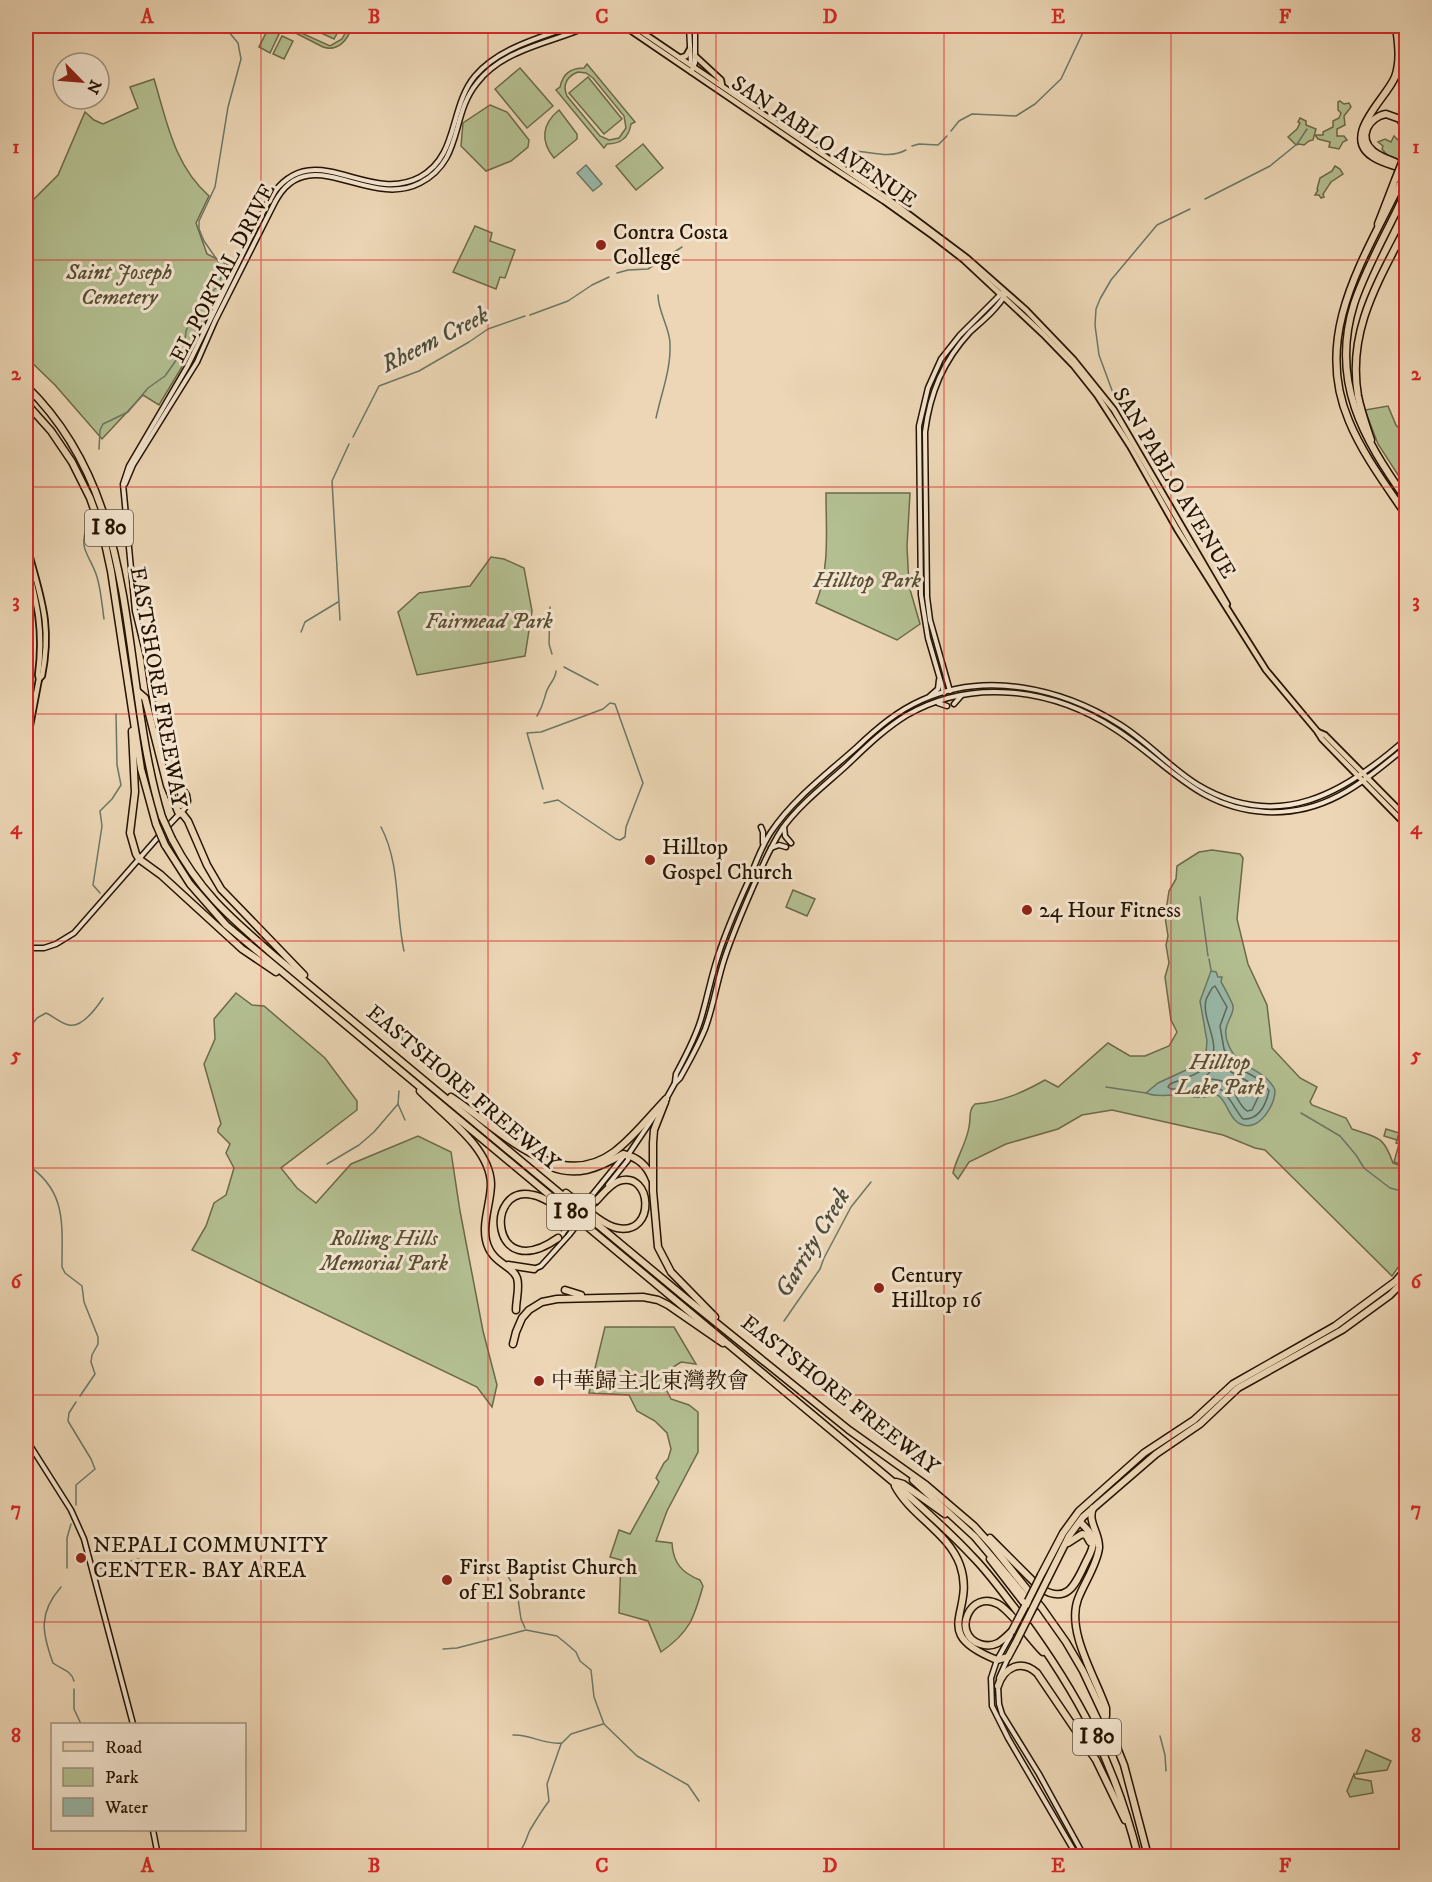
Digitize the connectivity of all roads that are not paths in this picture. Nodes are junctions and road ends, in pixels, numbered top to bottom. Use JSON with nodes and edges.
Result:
{"nodes":[{"id":1,"x":565,"y":26,"type":"edge"},
{"id":2,"x":572,"y":26,"type":"edge"},
{"id":3,"x":589,"y":26,"type":"edge"},
{"id":4,"x":624,"y":26,"type":"edge"},
{"id":5,"x":633,"y":26,"type":"edge"},
{"id":6,"x":689,"y":26,"type":"edge"},
{"id":7,"x":695,"y":26,"type":"edge"},
{"id":8,"x":1396,"y":26,"type":"edge"},
{"id":9,"x":1403,"y":26,"type":"edge"},
{"id":10,"x":560,"y":30,"type":"junction"},
{"id":11,"x":1407,"y":39,"type":"edge"},
{"id":12,"x":690,"y":49,"type":"junction"},
{"id":13,"x":695,"y":56,"type":"junction"},
{"id":14,"x":680,"y":58,"type":"junction"},
{"id":15,"x":692,"y":68,"type":"junction"},
{"id":16,"x":722,"y":85,"type":"junction"},
{"id":17,"x":1407,"y":130,"type":"edge"},
{"id":18,"x":1407,"y":147,"type":"edge"},
{"id":19,"x":1407,"y":168,"type":"edge"},
{"id":20,"x":1397,"y":182,"type":"junction"},
{"id":21,"x":1407,"y":191,"type":"edge"},
{"id":22,"x":1407,"y":227,"type":"edge"},
{"id":23,"x":1003,"y":294,"type":"junction"},
{"id":24,"x":26,"y":386,"type":"edge"},
{"id":25,"x":26,"y":403,"type":"edge"},
{"id":26,"x":1375,"y":452,"type":"junction"},
{"id":27,"x":124,"y":494,"type":"junction"},
{"id":28,"x":1407,"y":500,"type":"edge"},
{"id":29,"x":1407,"y":515,"type":"edge"},
{"id":30,"x":26,"y":542,"type":"edge"},
{"id":31,"x":26,"y":560,"type":"edge"},
{"id":32,"x":939,"y":676,"type":"junction"},
{"id":33,"x":39,"y":679,"type":"junction"},
{"id":34,"x":947,"y":683,"type":"junction"},
{"id":35,"x":965,"y":688,"type":"junction"},
{"id":36,"x":950,"y":691,"type":"junction"},
{"id":37,"x":138,"y":692,"type":"junction"},
{"id":38,"x":944,"y":693,"type":"junction"},
{"id":39,"x":962,"y":695,"type":"junction"},
{"id":40,"x":132,"y":699,"type":"junction"},
{"id":41,"x":924,"y":699,"type":"junction"},
{"id":42,"x":934,"y":703,"type":"junction"},
{"id":43,"x":954,"y":704,"type":"dead end"},
{"id":44,"x":948,"y":706,"type":"dead end"},
{"id":45,"x":1407,"y":739,"type":"edge"},
{"id":46,"x":26,"y":747,"type":"edge"},
{"id":47,"x":1407,"y":747,"type":"edge"},
{"id":48,"x":174,"y":777,"type":"junction"},
{"id":49,"x":1364,"y":778,"type":"junction"},
{"id":50,"x":174,"y":804,"type":"junction"},
{"id":51,"x":180,"y":813,"type":"junction"},
{"id":52,"x":1407,"y":818,"type":"edge"},
{"id":53,"x":1407,"y":825,"type":"edge"},
{"id":54,"x":784,"y":826,"type":"junction"},
{"id":55,"x":760,"y":827,"type":"dead end"},
{"id":56,"x":791,"y":843,"type":"dead end"},
{"id":57,"x":763,"y":846,"type":"junction"},
{"id":58,"x":786,"y":847,"type":"dead end"},
{"id":59,"x":770,"y":849,"type":"junction"},
{"id":60,"x":139,"y":859,"type":"junction"},
{"id":61,"x":26,"y":948,"type":"edge"},
{"id":62,"x":304,"y":990,"type":"junction"},
{"id":63,"x":324,"y":995,"type":"junction"},
{"id":64,"x":404,"y":1072,"type":"junction"},
{"id":65,"x":675,"y":1083,"type":"junction"},
{"id":66,"x":431,"y":1085,"type":"junction"},
{"id":67,"x":666,"y":1099,"type":"junction"},
{"id":68,"x":525,"y":1150,"type":"junction"},
{"id":69,"x":628,"y":1155,"type":"junction"},
{"id":70,"x":524,"y":1163,"type":"junction"},
{"id":71,"x":653,"y":1191,"type":"junction"},
{"id":72,"x":595,"y":1202,"type":"junction"},
{"id":73,"x":560,"y":1236,"type":"joint"},
{"id":74,"x":607,"y":1242,"type":"junction"},
{"id":75,"x":490,"y":1249,"type":"junction"},
{"id":76,"x":534,"y":1269,"type":"joint"},
{"id":77,"x":1407,"y":1269,"type":"edge"},
{"id":78,"x":1407,"y":1279,"type":"edge"},
{"id":79,"x":565,"y":1290,"type":"dead end"},
{"id":80,"x":606,"y":1297,"type":"junction"},
{"id":81,"x":516,"y":1310,"type":"dead end"},
{"id":82,"x":723,"y":1327,"type":"junction"},
{"id":83,"x":513,"y":1344,"type":"dead end"},
{"id":84,"x":738,"y":1352,"type":"junction"},
{"id":85,"x":849,"y":1430,"type":"junction"},
{"id":86,"x":26,"y":1439,"type":"edge"},
{"id":87,"x":892,"y":1480,"type":"junction"},
{"id":88,"x":1095,"y":1505,"type":"junction"},
{"id":89,"x":1082,"y":1519,"type":"junction"},
{"id":90,"x":974,"y":1526,"type":"junction"},
{"id":91,"x":1093,"y":1528,"type":"junction"},
{"id":92,"x":1062,"y":1550,"type":"junction"},
{"id":93,"x":1090,"y":1553,"type":"junction"},
{"id":94,"x":1006,"y":1577,"type":"junction"},
{"id":95,"x":1026,"y":1603,"type":"junction"},
{"id":96,"x":1032,"y":1610,"type":"junction"},
{"id":97,"x":1012,"y":1631,"type":"junction"},
{"id":98,"x":1008,"y":1657,"type":"junction"},
{"id":99,"x":998,"y":1660,"type":"junction"},
{"id":100,"x":1059,"y":1669,"type":"junction"},
{"id":101,"x":998,"y":1686,"type":"junction"},
{"id":102,"x":1106,"y":1720,"type":"junction"},
{"id":103,"x":132,"y":1723,"type":"edge"},
{"id":104,"x":153,"y":1831,"type":"edge"},
{"id":105,"x":1132,"y":1834,"type":"junction"},
{"id":106,"x":158,"y":1857,"type":"edge"},
{"id":107,"x":1077,"y":1857,"type":"edge"},
{"id":108,"x":1084,"y":1857,"type":"edge"},
{"id":109,"x":1138,"y":1857,"type":"edge"},
{"id":110,"x":1148,"y":1857,"type":"edge"}],
"edges":[{"from":1,"to":10,"type":"main road"},
{"from":2,"to":10,"type":"main road","name":"EL PORTAL DRIVE"},
{"from":3,"to":27,"type":"main road","name":"EL PORTAL DRIVE"},
{"from":4,"to":15,"type":"main road","name":"SAN PABLO AVENUE"},
{"from":5,"to":14,"type":"main road","name":"SAN PABLO AVENUE"},
{"from":6,"to":12,"type":"main road"},
{"from":7,"to":13,"type":"main road"},
{"from":8,"to":19,"type":"highway"},
{"from":9,"to":11,"type":"highway"},
{"from":10,"to":27,"type":"main road","name":"EL PORTAL DRIVE"},
{"from":12,"to":14,"type":"main road"},
{"from":12,"to":15,"type":"main road"},
{"from":13,"to":15,"type":"main road"},
{"from":13,"to":16,"type":"main road"},
{"from":14,"to":15,"type":"main road","name":"SAN PABLO AVENUE"},
{"from":15,"to":16,"type":"main road","name":"SAN PABLO AVENUE"},
{"from":15,"to":23,"type":"main road","name":"SAN PABLO AVENUE"},
{"from":16,"to":23,"type":"main road","name":"SAN PABLO AVENUE"},
{"from":17,"to":19,"type":"highway"},
{"from":18,"to":20,"type":"highway","bridge":true},
{"from":19,"to":20,"type":"highway","bridge":true},
{"from":20,"to":29,"type":"highway"},
{"from":21,"to":26,"type":"highway"},
{"from":22,"to":26,"type":"highway"},
{"from":23,"to":32,"type":"main road"},
{"from":23,"to":34,"type":"main road"},
{"from":23,"to":49,"type":"main road","name":"SAN PABLO AVENUE"},
{"from":24,"to":37,"type":"highway","name":"EASTSHORE FREEWAY","number":"I 80"},
{"from":25,"to":40,"type":"highway","name":"EASTSHORE FREEWAY","number":"I 80"},
{"from":26,"to":28,"type":"highway"},
{"from":27,"to":48,"type":"main road","name":"EL PORTAL DRIVE"},
{"from":30,"to":33,"type":"main road"},
{"from":31,"to":33,"type":"main road"},
{"from":32,"to":38,"type":"main road"},
{"from":32,"to":41,"type":"main road"},
{"from":33,"to":46,"type":"main road"},
{"from":34,"to":35,"type":"main road"},
{"from":34,"to":36,"type":"main road"},
{"from":35,"to":36,"type":"main road"},
{"from":35,"to":49,"type":"main road"},
{"from":36,"to":38,"type":"main road"},
{"from":37,"to":50,"type":"highway"},
{"from":37,"to":63,"type":"highway","name":"EASTSHORE FREEWAY","number":"I 80","bridge":true},
{"from":38,"to":41,"type":"main road"},
{"from":39,"to":42,"type":"main road"},
{"from":39,"to":43,"type":"main road"},
{"from":39,"to":49,"type":"main road"},
{"from":40,"to":60,"type":"highway"},
{"from":40,"to":62,"type":"highway","name":"EASTSHORE FREEWAY","number":"I 80","bridge":true},
{"from":41,"to":57,"type":"main road"},
{"from":42,"to":44,"type":"main road"},
{"from":42,"to":54,"type":"main road"},
{"from":45,"to":49,"type":"main road"},
{"from":47,"to":49,"type":"main road"},
{"from":48,"to":50,"type":"highway"},
{"from":48,"to":51,"type":"main road","name":"EL PORTAL DRIVE"},
{"from":49,"to":52,"type":"main road","name":"SAN PABLO AVENUE"},
{"from":49,"to":53,"type":"main road","name":"SAN PABLO AVENUE"},
{"from":50,"to":51,"type":"highway"},
{"from":51,"to":60,"type":"main road"},
{"from":51,"to":63,"type":"highway"},
{"from":54,"to":56,"type":"main road"},
{"from":54,"to":59,"type":"main road"},
{"from":55,"to":57,"type":"main road"},
{"from":57,"to":65,"type":"main road"},
{"from":58,"to":59,"type":"main road"},
{"from":59,"to":65,"type":"main road"},
{"from":60,"to":61,"type":"main road"},
{"from":60,"to":62,"type":"highway"},
{"from":62,"to":64,"type":"highway","name":"EASTSHORE FREEWAY","number":"I 80"},
{"from":63,"to":66,"type":"highway","name":"EASTSHORE FREEWAY","number":"I 80"},
{"from":64,"to":74,"type":"highway","name":"EASTSHORE FREEWAY","number":"I 80"},
{"from":64,"to":75,"type":"highway"},
{"from":65,"to":67,"type":"main road"},
{"from":66,"to":68,"type":"highway"},
{"from":66,"to":70,"type":"highway","name":"EASTSHORE FREEWAY","number":"I 80"},
{"from":67,"to":68,"type":"highway"},
{"from":67,"to":69,"type":"main road"},
{"from":67,"to":71,"type":"highway"},
{"from":68,"to":69,"type":"highway"},
{"from":69,"to":71,"type":"highway"},
{"from":69,"to":72,"type":"main road"},
{"from":69,"to":73,"type":"main road","bridge":true},
{"from":70,"to":72,"type":"highway"},
{"from":70,"to":82,"type":"highway","name":"EASTSHORE FREEWAY","number":"I 80"},
{"from":71,"to":82,"type":"highway"},
{"from":72,"to":76,"type":"main road","bridge":true},
{"from":73,"to":74,"type":"highway"},
{"from":74,"to":84,"type":"highway","name":"EASTSHORE FREEWAY","number":"I 80"},
{"from":75,"to":76,"type":"highway"},
{"from":75,"to":81,"type":"highway"},
{"from":77,"to":95,"type":"highway","bridge":true},
{"from":78,"to":88,"type":"highway"},
{"from":79,"to":80,"type":"highway"},
{"from":80,"to":83,"type":"highway"},
{"from":80,"to":84,"type":"highway"},
{"from":82,"to":85,"type":"highway","name":"EASTSHORE FREEWAY","number":"I 80"},
{"from":84,"to":87,"type":"highway","name":"EASTSHORE FREEWAY","number":"I 80"},
{"from":85,"to":90,"type":"highway","name":"EASTSHORE FREEWAY","number":"I 80"},
{"from":85,"to":94,"type":"highway"},
{"from":86,"to":103,"type":"main road"},
{"from":87,"to":94,"type":"highway"},
{"from":87,"to":99,"type":"highway"},
{"from":87,"to":100,"type":"highway","name":"EASTSHORE FREEWAY","number":"I 80"},
{"from":88,"to":89,"type":"highway"},
{"from":88,"to":91,"type":"highway"},
{"from":89,"to":91,"type":"highway"},
{"from":89,"to":92,"type":"highway"},
{"from":89,"to":93,"type":"highway"},
{"from":90,"to":93,"type":"highway"},
{"from":90,"to":102,"type":"highway","name":"EASTSHORE FREEWAY","number":"I 80"},
{"from":91,"to":102,"type":"highway"},
{"from":92,"to":93,"type":"highway"},
{"from":92,"to":96,"type":"highway","bridge":true},
{"from":94,"to":95,"type":"highway"},
{"from":95,"to":96,"type":"highway","bridge":true},
{"from":95,"to":97,"type":"highway","bridge":true},
{"from":96,"to":98,"type":"highway","bridge":true},
{"from":97,"to":99,"type":"main road"},
{"from":97,"to":100,"type":"highway"},
{"from":98,"to":99,"type":"highway"},
{"from":98,"to":101,"type":"main road"},
{"from":99,"to":107,"type":"main road"},
{"from":100,"to":105,"type":"highway","name":"EASTSHORE FREEWAY","number":"I 80"},
{"from":101,"to":105,"type":"highway"},
{"from":101,"to":108,"type":"main road"},
{"from":102,"to":110,"type":"highway","name":"EASTSHORE FREEWAY","number":"I 80"},
{"from":104,"to":106,"type":"main road"},
{"from":105,"to":109,"type":"highway","name":"EASTSHORE FREEWAY","number":"I 80"}]}
